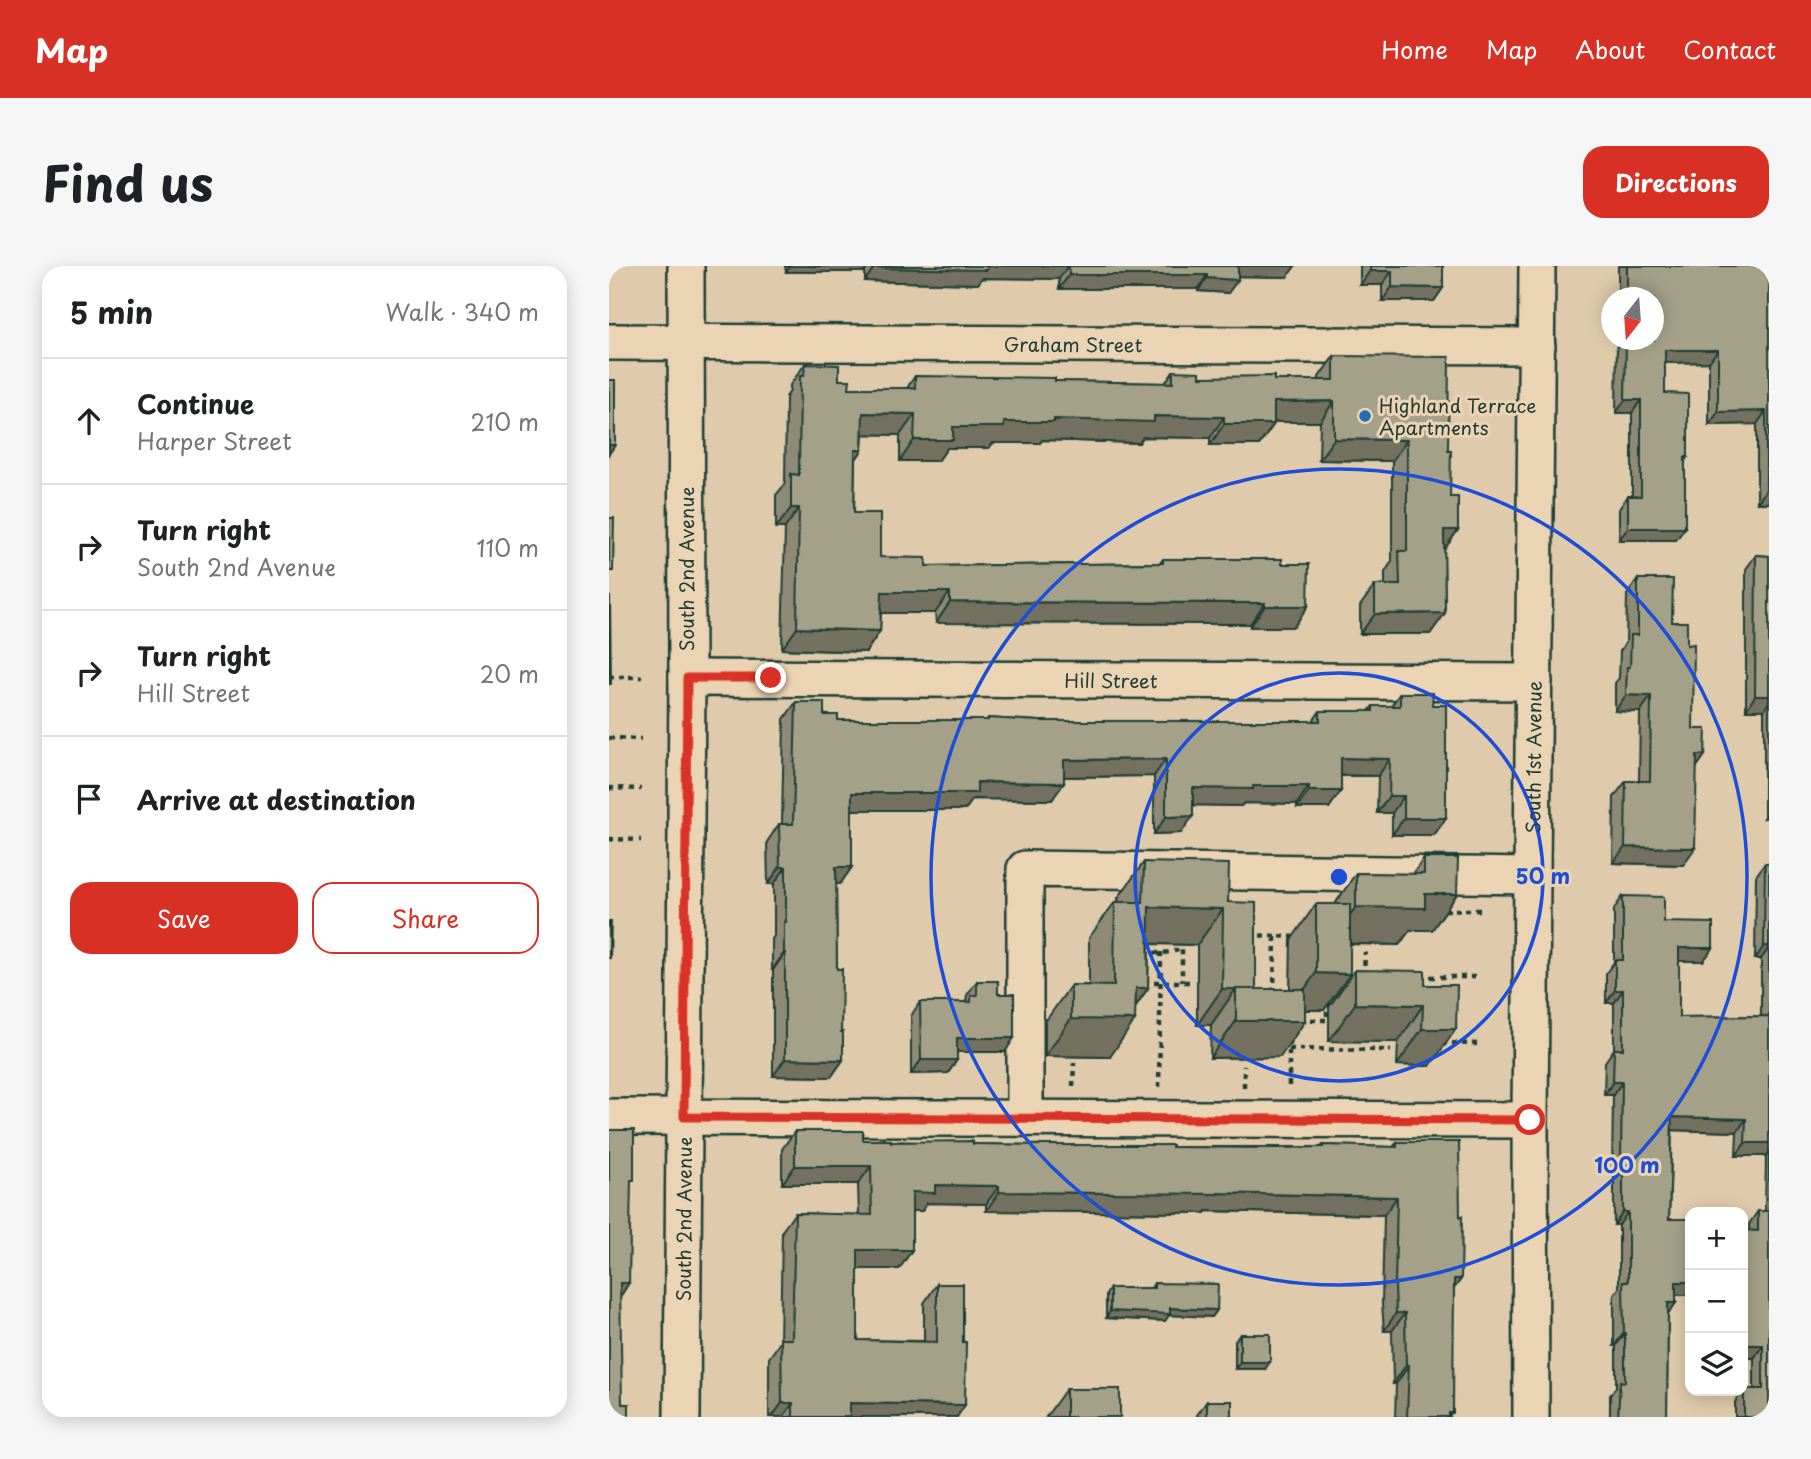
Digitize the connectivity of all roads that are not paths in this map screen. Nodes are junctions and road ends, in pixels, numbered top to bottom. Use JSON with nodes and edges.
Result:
{"nodes":[{"id":1,"x":686,"y":266,"type":"edge"},
{"id":2,"x":1537,"y":266,"type":"edge"},
{"id":3,"x":609,"y":342,"type":"edge"},
{"id":4,"x":686,"y":342,"type":"junction"},
{"id":5,"x":1537,"y":346,"type":"junction"},
{"id":6,"x":687,"y":678,"type":"junction"},
{"id":7,"x":1534,"y":682,"type":"junction"},
{"id":8,"x":1532,"y":876,"type":"junction"},
{"id":9,"x":609,"y":1117,"type":"edge"},
{"id":10,"x":684,"y":1117,"type":"junction"},
{"id":11,"x":1025,"y":1118,"type":"junction"},
{"id":12,"x":1530,"y":1120,"type":"junction"},
{"id":13,"x":682,"y":1417,"type":"edge"},
{"id":14,"x":1531,"y":1417,"type":"edge"}],
"edges":[{"from":1,"to":4,"type":"street","name":"South 2nd Avenue"},
{"from":2,"to":5,"type":"street","name":"South 1st Avenue"},
{"from":3,"to":4,"type":"street","name":"Graham Street"},
{"from":4,"to":5,"type":"street","name":"Graham Street"},
{"from":4,"to":6,"type":"street","name":"South 2nd Avenue"},
{"from":5,"to":7,"type":"street","name":"South 1st Avenue"},
{"from":6,"to":7,"type":"street","name":"Hill Street"},
{"from":6,"to":10,"type":"street","name":"South 2nd Avenue"},
{"from":7,"to":8,"type":"street","name":"South 1st Avenue"},
{"from":8,"to":11,"type":"street"},
{"from":8,"to":12,"type":"street","name":"South 1st Avenue"},
{"from":9,"to":10,"type":"street"},
{"from":10,"to":11,"type":"street"},
{"from":10,"to":13,"type":"street","name":"South 2nd Avenue"},
{"from":11,"to":12,"type":"street"},
{"from":12,"to":14,"type":"street","name":"South 1st Avenue"}]}
